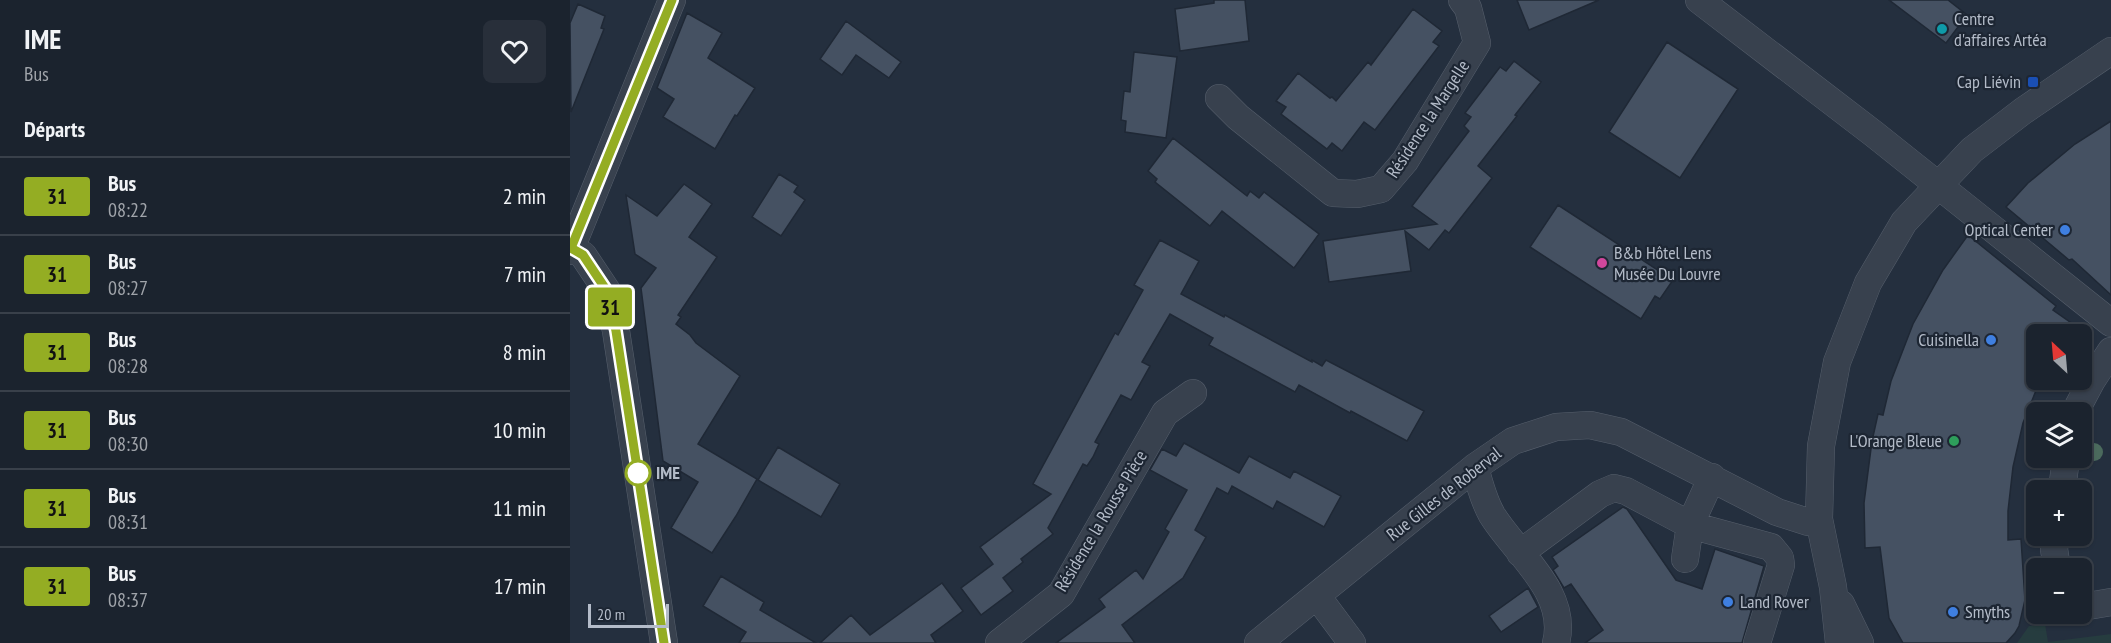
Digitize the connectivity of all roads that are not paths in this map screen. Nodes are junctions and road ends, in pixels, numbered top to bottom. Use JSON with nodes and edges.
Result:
{"nodes":[{"id":1,"x":672,"y":0,"type":"edge"},
{"id":2,"x":1462,"y":0,"type":"edge"},
{"id":3,"x":1700,"y":0,"type":"edge"},
{"id":4,"x":2111,"y":51,"type":"edge"},
{"id":5,"x":1220,"y":98,"type":"dead end"},
{"id":6,"x":1938,"y":186,"type":"junction"},
{"id":7,"x":571,"y":250,"type":"edge"},
{"id":8,"x":2111,"y":323,"type":"edge"},
{"id":9,"x":2111,"y":351,"type":"edge"},
{"id":10,"x":1193,"y":393,"type":"dead end"},
{"id":11,"x":2080,"y":402,"type":"edge"},
{"id":12,"x":1475,"y":467,"type":"junction"},
{"id":13,"x":1712,"y":477,"type":"junction"},
{"id":14,"x":1819,"y":519,"type":"junction"},
{"id":15,"x":1690,"y":525,"type":"junction"},
{"id":16,"x":1520,"y":553,"type":"junction"},
{"id":17,"x":1685,"y":560,"type":"dead end"},
{"id":18,"x":1833,"y":587,"type":"junction"},
{"id":19,"x":1317,"y":596,"type":"junction"},
{"id":20,"x":2111,"y":602,"type":"edge"},
{"id":21,"x":2092,"y":605,"type":"edge"},
{"id":22,"x":669,"y":640,"type":"edge"},
{"id":23,"x":999,"y":643,"type":"edge"},
{"id":24,"x":1258,"y":643,"type":"edge"},
{"id":25,"x":1352,"y":643,"type":"edge"},
{"id":26,"x":1556,"y":643,"type":"edge"},
{"id":27,"x":1757,"y":643,"type":"edge"},
{"id":28,"x":1839,"y":643,"type":"edge"},
{"id":29,"x":1860,"y":643,"type":"edge"}],
"edges":[{"from":1,"to":7,"type":"street"},
{"from":2,"to":5,"type":"street","name":"Résidence la Margelle"},
{"from":3,"to":6,"type":"street"},
{"from":4,"to":6,"type":"street"},
{"from":6,"to":8,"type":"street"},
{"from":6,"to":14,"type":"street"},
{"from":7,"to":22,"type":"street"},
{"from":9,"to":11,"type":"street"},
{"from":10,"to":23,"type":"street","name":"Résidence la Rousse Pièce"},
{"from":12,"to":13,"type":"street","name":"Rue Gilles de Roberval"},
{"from":12,"to":16,"type":"street"},
{"from":12,"to":19,"type":"street","name":"Rue Gilles de Roberval"},
{"from":13,"to":14,"type":"street","name":"Rue Gilles de Roberval"},
{"from":13,"to":15,"type":"street"},
{"from":14,"to":18,"type":"street"},
{"from":15,"to":16,"type":"street"},
{"from":15,"to":17,"type":"street"},
{"from":15,"to":27,"type":"street"},
{"from":16,"to":26,"type":"street"},
{"from":18,"to":28,"type":"street"},
{"from":18,"to":29,"type":"street"},
{"from":19,"to":24,"type":"street","name":"Rue Gilles de Roberval"},
{"from":19,"to":25,"type":"street"},
{"from":20,"to":21,"type":"street"}]}
